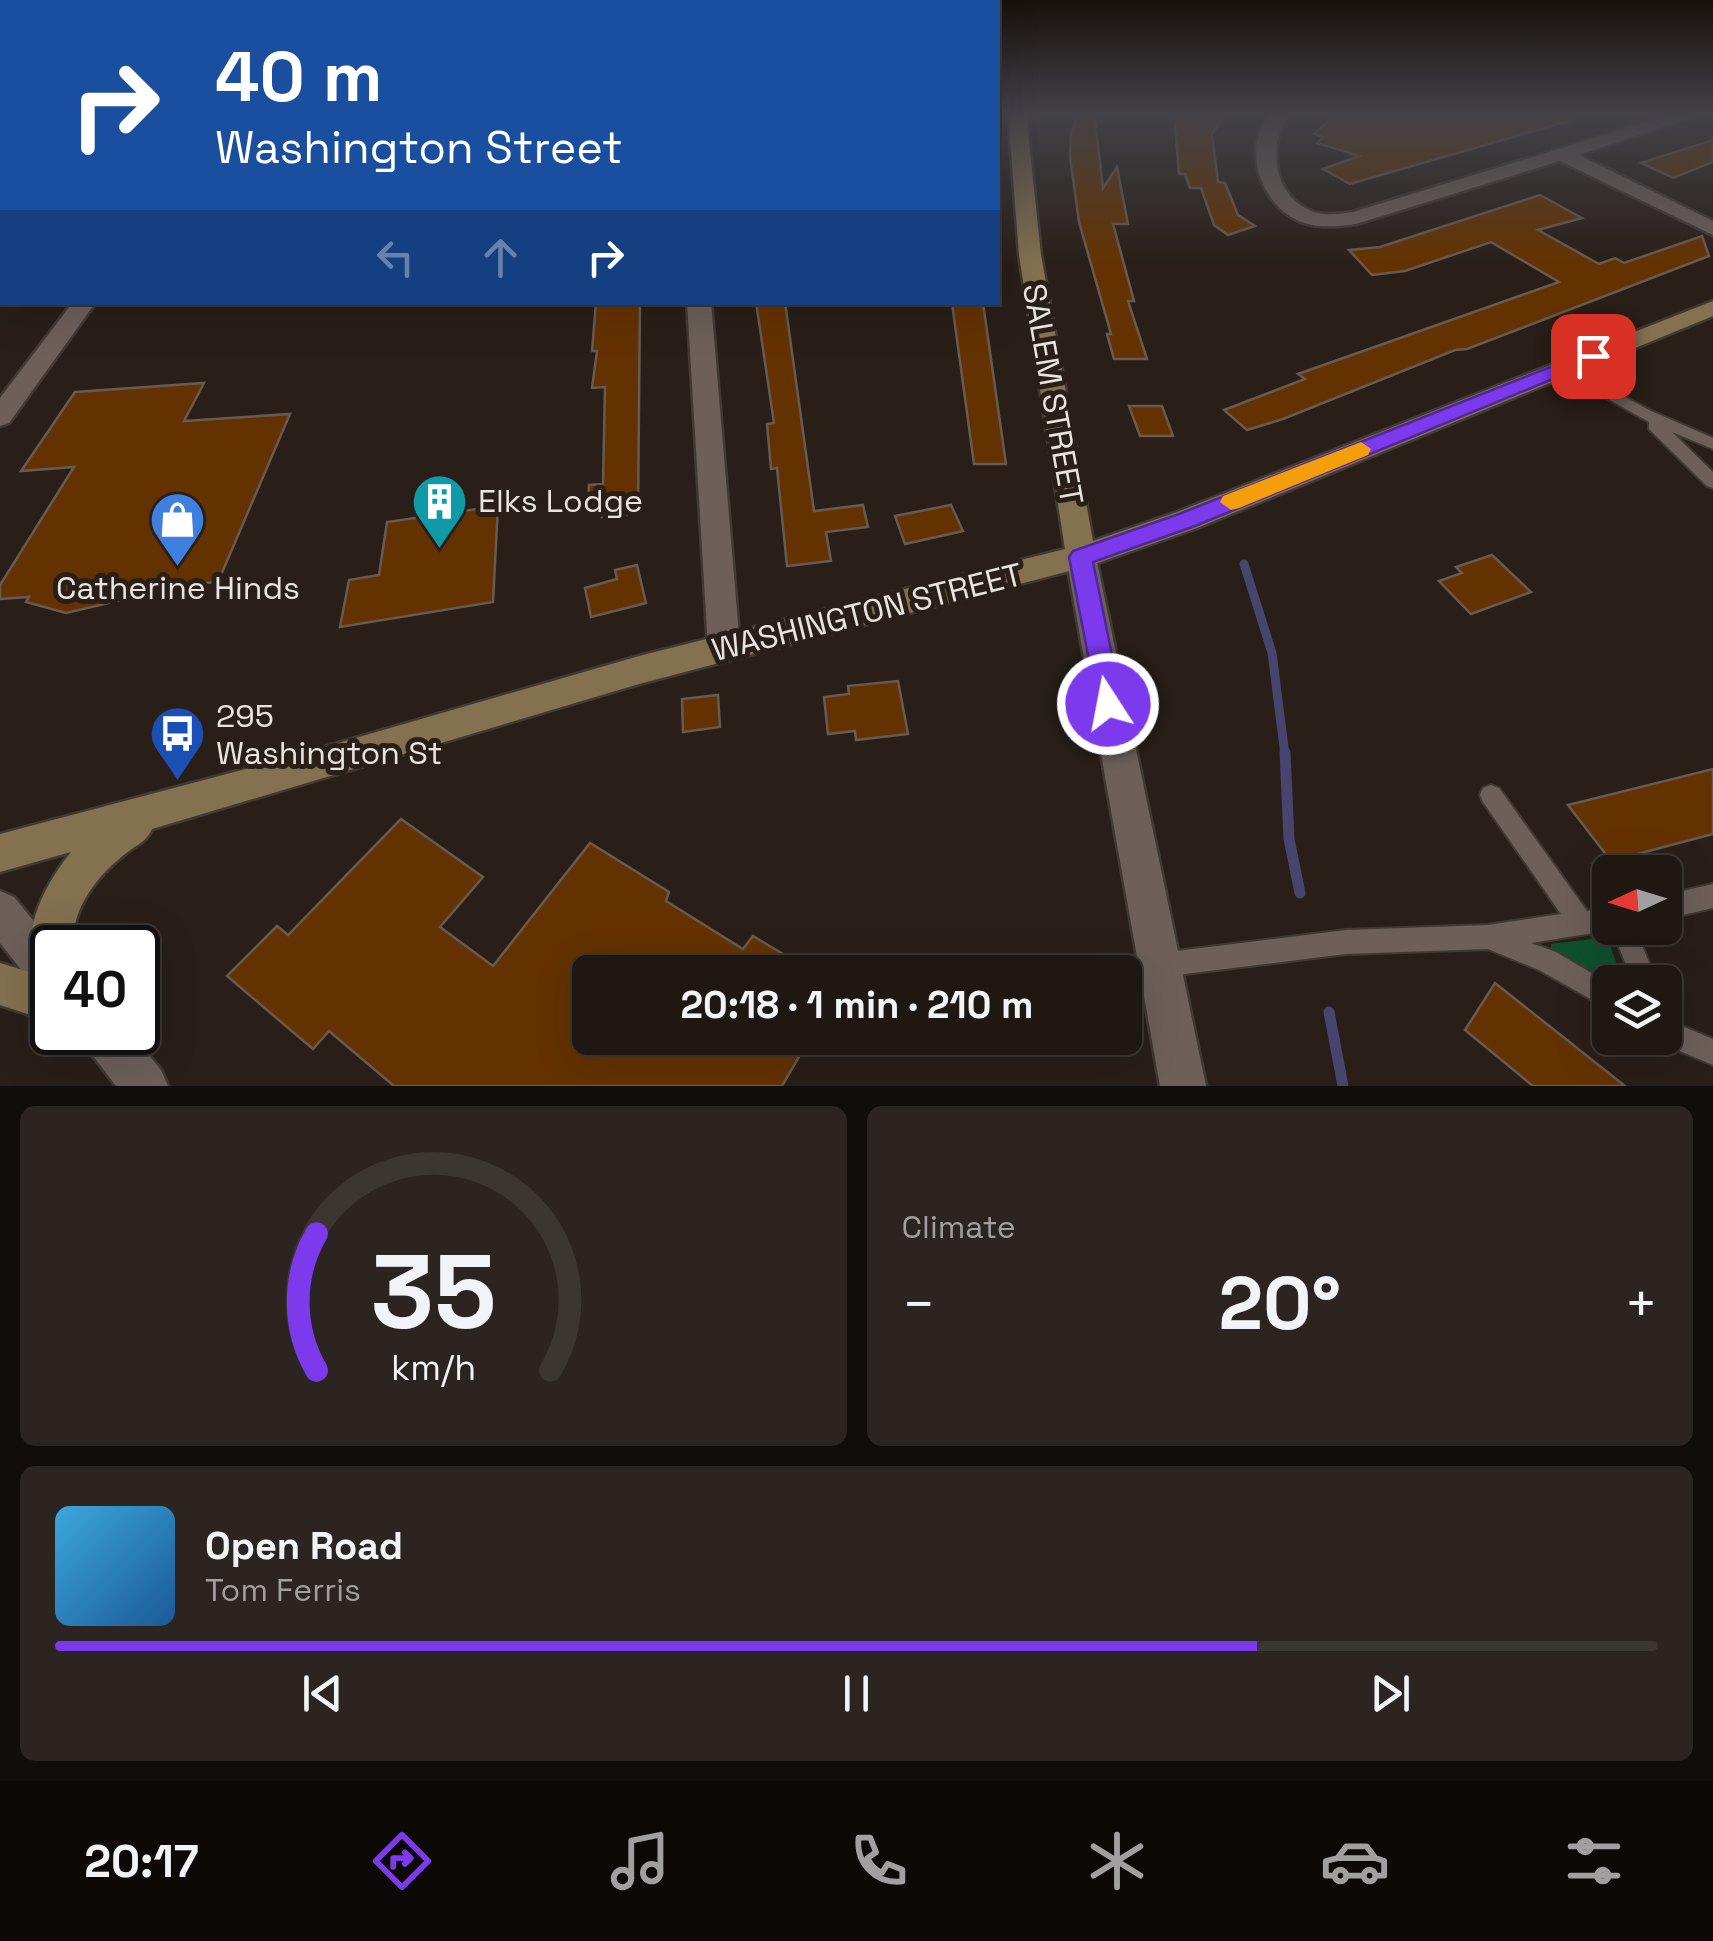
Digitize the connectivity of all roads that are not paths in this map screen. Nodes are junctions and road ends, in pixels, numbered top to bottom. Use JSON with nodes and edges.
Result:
{"nodes":[{"id":1,"x":1022,"y":164,"type":"edge"},
{"id":2,"x":1268,"y":164,"type":"edge"},
{"id":3,"x":1530,"y":164,"type":"edge"},
{"id":4,"x":1580,"y":164,"type":"edge"},
{"id":5,"x":1713,"y":230,"type":"edge"},
{"id":6,"x":83,"y":305,"type":"edge"},
{"id":7,"x":699,"y":305,"type":"edge"},
{"id":8,"x":1713,"y":308,"type":"edge"},
{"id":9,"x":1563,"y":368,"type":"junction"},
{"id":10,"x":1644,"y":414,"type":"junction"},
{"id":11,"x":0,"y":417,"type":"edge"},
{"id":12,"x":1713,"y":444,"type":"edge"},
{"id":13,"x":1713,"y":482,"type":"edge"},
{"id":14,"x":1081,"y":557,"type":"junction"},
{"id":15,"x":724,"y":647,"type":"junction"},
{"id":16,"x":1491,"y":794,"type":"dead end"},
{"id":17,"x":162,"y":810,"type":"junction"},
{"id":18,"x":0,"y":853,"type":"edge"},
{"id":19,"x":1713,"y":896,"type":"edge"},
{"id":20,"x":1682,"y":902,"type":"edge"},
{"id":21,"x":0,"y":911,"type":"edge"},
{"id":22,"x":1592,"y":922,"type":"edge"},
{"id":23,"x":1582,"y":924,"type":"junction"},
{"id":24,"x":54,"y":925,"type":"edge"},
{"id":25,"x":1488,"y":937,"type":"junction"},
{"id":26,"x":30,"y":948,"type":"edge"},
{"id":27,"x":1160,"y":965,"type":"junction"},
{"id":28,"x":0,"y":984,"type":"edge"},
{"id":29,"x":1592,"y":987,"type":"edge"},
{"id":30,"x":30,"y":994,"type":"edge"},
{"id":31,"x":1682,"y":1038,"type":"edge"},
{"id":32,"x":1713,"y":1052,"type":"edge"},
{"id":33,"x":119,"y":1055,"type":"edge"},
{"id":34,"x":145,"y":1086,"type":"edge"},
{"id":35,"x":1183,"y":1086,"type":"edge"}],
"edges":[{"from":1,"to":14,"type":"main road","name":"SALEM STREET"},
{"from":2,"to":3,"type":"street"},
{"from":4,"to":5,"type":"street"},
{"from":6,"to":11,"type":"street"},
{"from":7,"to":15,"type":"street"},
{"from":8,"to":9,"type":"main road","name":"WASHINGTON STREET"},
{"from":9,"to":10,"type":"lane"},
{"from":9,"to":14,"type":"main road","name":"WASHINGTON STREET"},
{"from":10,"to":12,"type":"lane"},
{"from":10,"to":13,"type":"lane"},
{"from":14,"to":15,"type":"main road","name":"WASHINGTON STREET"},
{"from":14,"to":27,"type":"street","name":"SALEM STREET"},
{"from":15,"to":17,"type":"main road","name":"WASHINGTON STREET"},
{"from":16,"to":23,"type":"lane"},
{"from":17,"to":18,"type":"main road","name":"WASHINGTON STREET"},
{"from":17,"to":24,"type":"main road"},
{"from":19,"to":20,"type":"lane"},
{"from":21,"to":26,"type":"street"},
{"from":22,"to":23,"type":"lane"},
{"from":23,"to":25,"type":"lane"},
{"from":25,"to":27,"type":"lane"},
{"from":25,"to":29,"type":"lane"},
{"from":27,"to":35,"type":"street","name":"SALEM STREET"},
{"from":28,"to":30,"type":"main road"},
{"from":31,"to":32,"type":"lane"},
{"from":33,"to":34,"type":"street"}]}
